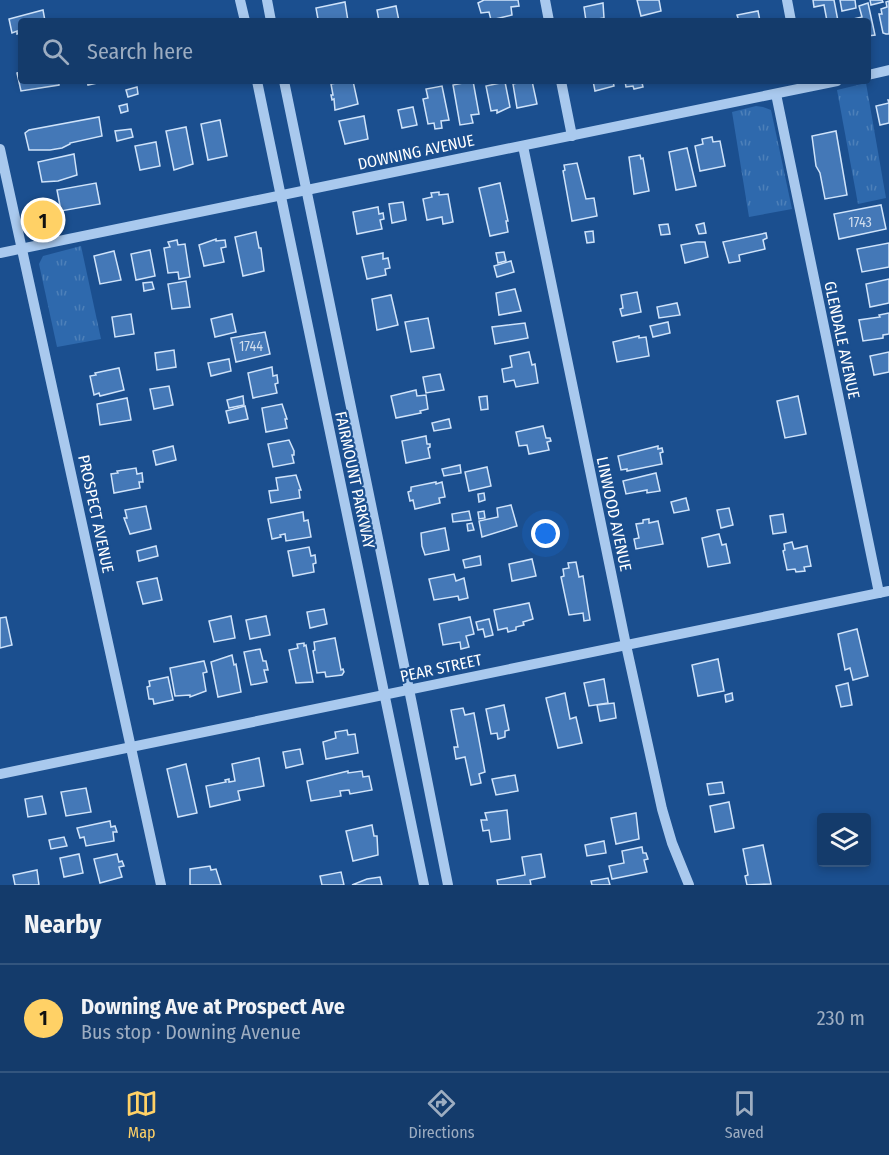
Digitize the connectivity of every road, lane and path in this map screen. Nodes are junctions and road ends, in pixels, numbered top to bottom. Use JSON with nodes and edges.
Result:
{"nodes":[{"id":1,"x":240,"y":0,"type":"edge"},
{"id":2,"x":267,"y":0,"type":"edge"},
{"id":3,"x":545,"y":0,"type":"edge"},
{"id":4,"x":787,"y":0,"type":"edge"},
{"id":5,"x":244,"y":18,"type":"edge"},
{"id":6,"x":271,"y":18,"type":"edge"},
{"id":7,"x":548,"y":18,"type":"edge"},
{"id":8,"x":790,"y":18,"type":"edge"},
{"id":9,"x":889,"y":70,"type":"edge"},
{"id":10,"x":871,"y":74,"type":"edge"},
{"id":11,"x":258,"y":84,"type":"edge"},
{"id":12,"x":285,"y":84,"type":"edge"},
{"id":13,"x":562,"y":84,"type":"edge"},
{"id":14,"x":804,"y":84,"type":"edge"},
{"id":15,"x":776,"y":94,"type":"junction"},
{"id":16,"x":572,"y":136,"type":"junction"},
{"id":17,"x":523,"y":146,"type":"junction"},
{"id":18,"x":0,"y":149,"type":"edge"},
{"id":19,"x":306,"y":190,"type":"junction"},
{"id":20,"x":280,"y":196,"type":"junction"},
{"id":21,"x":23,"y":249,"type":"junction"},
{"id":22,"x":0,"y":254,"type":"edge"},
{"id":23,"x":884,"y":592,"type":"edge"},
{"id":24,"x":626,"y":645,"type":"junction"},
{"id":25,"x":409,"y":690,"type":"junction"},
{"id":26,"x":385,"y":695,"type":"junction"},
{"id":27,"x":131,"y":747,"type":"junction"},
{"id":28,"x":0,"y":774,"type":"edge"},
{"id":29,"x":161,"y":885,"type":"edge"},
{"id":30,"x":424,"y":885,"type":"edge"},
{"id":31,"x":448,"y":885,"type":"edge"},
{"id":32,"x":689,"y":885,"type":"edge"}],
"edges":[{"from":1,"to":5,"type":"street"},
{"from":2,"to":6,"type":"street"},
{"from":3,"to":7,"type":"street"},
{"from":4,"to":8,"type":"street"},
{"from":9,"to":10,"type":"street"},
{"from":11,"to":20,"type":"street","name":"FAIRMOUNT PARKWAY"},
{"from":12,"to":19,"type":"street","name":"FAIRMOUNT PARKWAY"},
{"from":13,"to":16,"type":"street"},
{"from":14,"to":15,"type":"street","name":"DOWNING AVENUE"},
{"from":15,"to":16,"type":"street","name":"DOWNING AVENUE"},
{"from":15,"to":23,"type":"street","name":"GLENDALE AVENUE"},
{"from":16,"to":17,"type":"street","name":"DOWNING AVENUE"},
{"from":17,"to":19,"type":"street","name":"DOWNING AVENUE"},
{"from":17,"to":24,"type":"street","name":"LINWOOD AVENUE"},
{"from":18,"to":21,"type":"street","name":"PROSPECT AVENUE"},
{"from":19,"to":20,"type":"street","name":"DOWNING AVENUE"},
{"from":19,"to":25,"type":"street","name":"FAIRMOUNT PARKWAY"},
{"from":20,"to":21,"type":"street","name":"DOWNING AVENUE"},
{"from":20,"to":26,"type":"street","name":"FAIRMOUNT PARKWAY"},
{"from":21,"to":22,"type":"street","name":"DOWNING AVENUE"},
{"from":21,"to":27,"type":"street","name":"PROSPECT AVENUE"},
{"from":23,"to":24,"type":"street","name":"PEAR STREET"},
{"from":24,"to":25,"type":"street","name":"PEAR STREET"},
{"from":24,"to":32,"type":"street","name":"LINWOOD AVENUE"},
{"from":25,"to":26,"type":"street","name":"PEAR STREET"},
{"from":25,"to":31,"type":"street","name":"FAIRMOUNT PARKWAY"},
{"from":26,"to":27,"type":"street","name":"PEAR STREET"},
{"from":26,"to":30,"type":"street","name":"FAIRMOUNT PARKWAY"},
{"from":27,"to":28,"type":"street","name":"PEAR STREET"},
{"from":27,"to":29,"type":"street","name":"PROSPECT AVENUE"}]}
